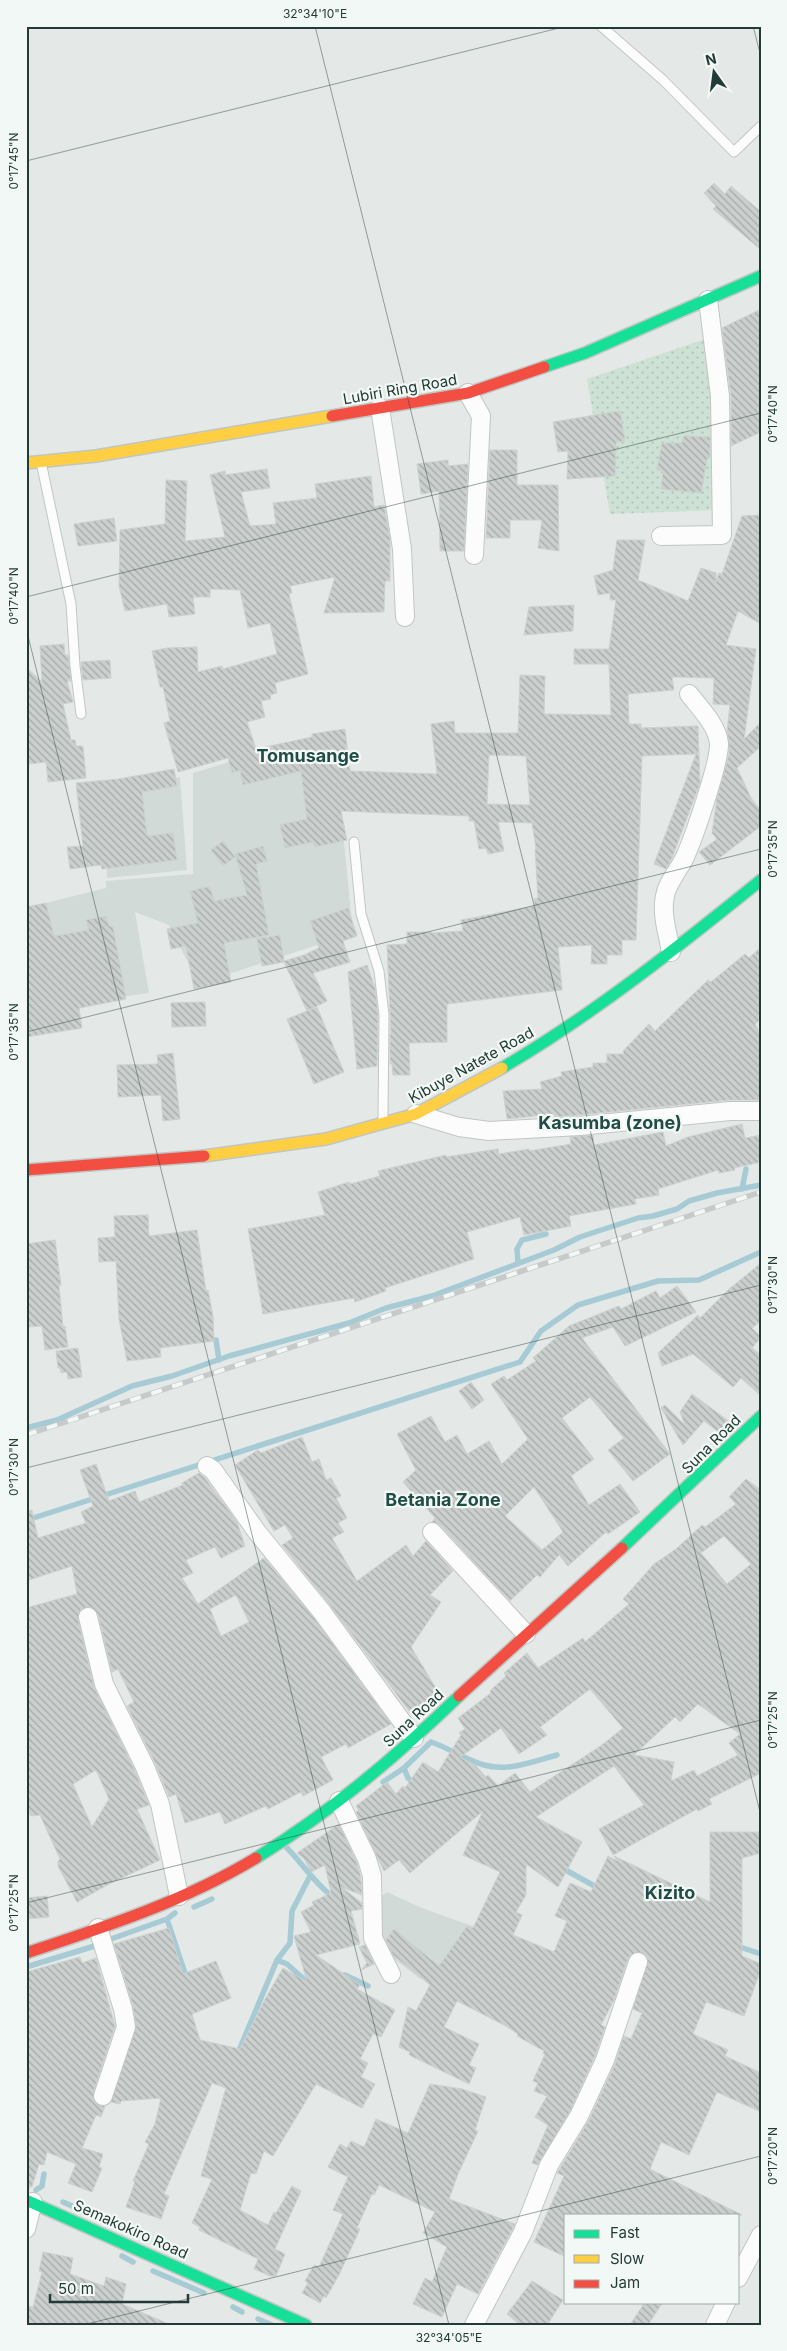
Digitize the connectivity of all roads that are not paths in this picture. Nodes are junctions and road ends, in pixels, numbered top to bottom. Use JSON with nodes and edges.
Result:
{"nodes":[{"id":1,"x":601,"y":26,"type":"edge"},
{"id":2,"x":761,"y":126,"type":"edge"},
{"id":3,"x":761,"y":276,"type":"edge"},
{"id":4,"x":708,"y":300,"type":"junction"},
{"id":5,"x":468,"y":392,"type":"junction"},
{"id":6,"x":380,"y":408,"type":"junction"},
{"id":7,"x":41,"y":462,"type":"junction"},
{"id":8,"x":26,"y":463,"type":"edge"},
{"id":9,"x":661,"y":536,"type":"dead end"},
{"id":10,"x":474,"y":555,"type":"dead end"},
{"id":11,"x":405,"y":617,"type":"dead end"},
{"id":12,"x":689,"y":694,"type":"dead end"},
{"id":13,"x":81,"y":714,"type":"dead end"},
{"id":14,"x":354,"y":842,"type":"dead end"},
{"id":15,"x":761,"y":880,"type":"edge"},
{"id":16,"x":671,"y":952,"type":"junction"},
{"id":17,"x":761,"y":1111,"type":"edge"},
{"id":18,"x":416,"y":1114,"type":"junction"},
{"id":19,"x":383,"y":1124,"type":"junction"},
{"id":20,"x":26,"y":1170,"type":"edge"},
{"id":21,"x":761,"y":1416,"type":"edge"},
{"id":22,"x":207,"y":1466,"type":"dead end"},
{"id":23,"x":432,"y":1532,"type":"dead end"},
{"id":24,"x":88,"y":1617,"type":"dead end"},
{"id":25,"x":526,"y":1634,"type":"junction"},
{"id":26,"x":414,"y":1738,"type":"junction"},
{"id":27,"x":339,"y":1801,"type":"junction"},
{"id":28,"x":179,"y":1896,"type":"junction"},
{"id":29,"x":98,"y":1928,"type":"junction"},
{"id":30,"x":26,"y":1953,"type":"edge"},
{"id":31,"x":638,"y":1962,"type":"dead end"},
{"id":32,"x":391,"y":1974,"type":"dead end"},
{"id":33,"x":103,"y":2096,"type":"dead end"},
{"id":34,"x":30,"y":2201,"type":"edge"},
{"id":35,"x":26,"y":2229,"type":"edge"},
{"id":36,"x":761,"y":2235,"type":"edge"},
{"id":37,"x":740,"y":2274,"type":"edge"},
{"id":38,"x":725,"y":2304,"type":"edge"},
{"id":39,"x":306,"y":2325,"type":"edge"},
{"id":40,"x":474,"y":2325,"type":"edge"},
{"id":41,"x":715,"y":2325,"type":"edge"}],
"edges":[{"from":1,"to":2,"type":"lane"},
{"from":3,"to":4,"type":"main road","name":"Lubiri Ring Road"},
{"from":4,"to":5,"type":"main road","name":"Lubiri Ring Road"},
{"from":4,"to":9,"type":"street"},
{"from":5,"to":6,"type":"main road","name":"Lubiri Ring Road"},
{"from":5,"to":10,"type":"street"},
{"from":6,"to":7,"type":"main road","name":"Lubiri Ring Road"},
{"from":6,"to":11,"type":"street"},
{"from":7,"to":8,"type":"main road","name":"Lubiri Ring Road"},
{"from":7,"to":13,"type":"lane"},
{"from":12,"to":16,"type":"street"},
{"from":14,"to":19,"type":"lane"},
{"from":15,"to":16,"type":"main road","name":"Kibuye Natete Road"},
{"from":16,"to":18,"type":"main road","name":"Kibuye Natete Road"},
{"from":17,"to":18,"type":"street"},
{"from":18,"to":19,"type":"main road","name":"Kibuye Natete Road"},
{"from":19,"to":20,"type":"main road","name":"Kibuye Natete Road"},
{"from":21,"to":25,"type":"main road","name":"Suna Road"},
{"from":22,"to":26,"type":"street"},
{"from":23,"to":25,"type":"street"},
{"from":24,"to":28,"type":"street"},
{"from":25,"to":26,"type":"main road","name":"Suna Road"},
{"from":26,"to":27,"type":"main road","name":"Suna Road"},
{"from":27,"to":28,"type":"main road","name":"Suna Road"},
{"from":27,"to":32,"type":"street"},
{"from":28,"to":29,"type":"main road","name":"Suna Road"},
{"from":29,"to":30,"type":"main road","name":"Suna Road"},
{"from":29,"to":33,"type":"street"},
{"from":31,"to":40,"type":"street"},
{"from":34,"to":35,"type":"street"},
{"from":34,"to":39,"type":"main road","name":"Semakokiro Road"},
{"from":36,"to":37,"type":"street"},
{"from":38,"to":41,"type":"street"}]}
